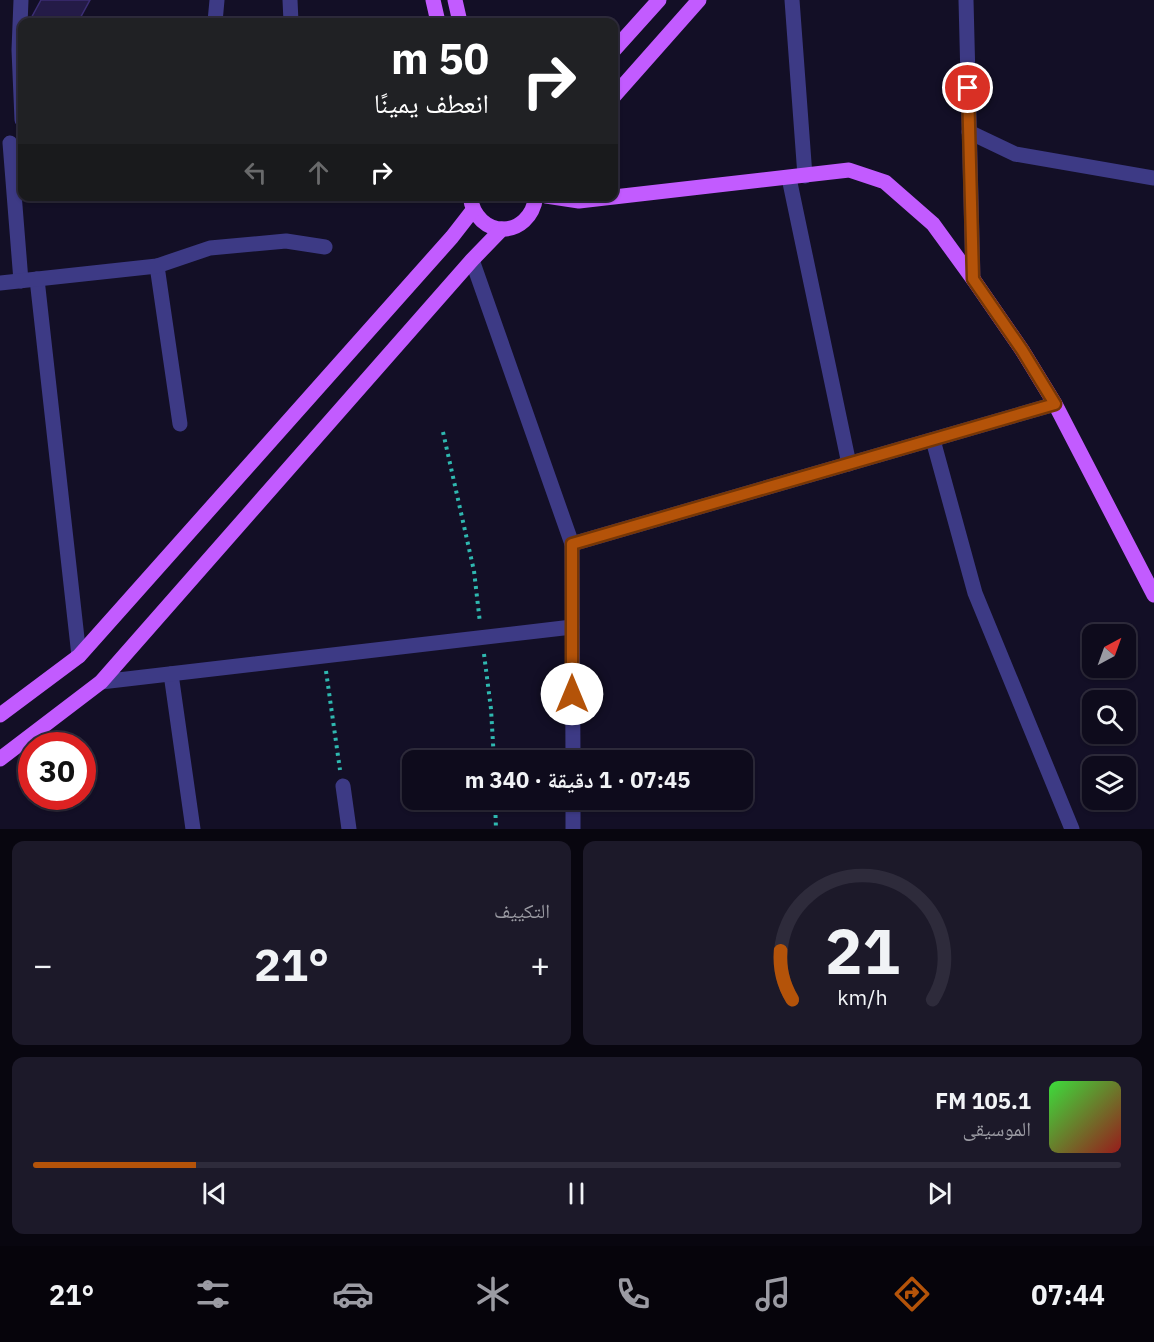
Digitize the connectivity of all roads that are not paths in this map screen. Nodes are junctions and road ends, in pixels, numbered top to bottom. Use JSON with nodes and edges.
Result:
{"nodes":[{"id":1,"x":21,"y":0,"type":"edge"},
{"id":2,"x":217,"y":0,"type":"edge"},
{"id":3,"x":290,"y":0,"type":"edge"},
{"id":4,"x":433,"y":0,"type":"edge"},
{"id":5,"x":455,"y":0,"type":"edge"},
{"id":6,"x":659,"y":0,"type":"edge"},
{"id":7,"x":699,"y":0,"type":"edge"},
{"id":8,"x":792,"y":0,"type":"edge"},
{"id":9,"x":966,"y":0,"type":"edge"},
{"id":10,"x":20,"y":18,"type":"edge"},
{"id":11,"x":215,"y":18,"type":"edge"},
{"id":12,"x":291,"y":18,"type":"edge"},
{"id":13,"x":437,"y":18,"type":"edge"},
{"id":14,"x":459,"y":18,"type":"edge"},
{"id":15,"x":618,"y":46,"type":"edge"},
{"id":16,"x":618,"y":91,"type":"edge"},
{"id":17,"x":969,"y":132,"type":"junction"},
{"id":18,"x":11,"y":143,"type":"edge"},
{"id":19,"x":805,"y":176,"type":"junction"},
{"id":20,"x":789,"y":178,"type":"junction"},
{"id":21,"x":1154,"y":178,"type":"edge"},
{"id":22,"x":618,"y":197,"type":"edge"},
{"id":23,"x":536,"y":201,"type":"edge"},
{"id":24,"x":472,"y":203,"type":"edge"},
{"id":25,"x":502,"y":230,"type":"junction"},
{"id":26,"x":326,"y":247,"type":"dead end"},
{"id":27,"x":472,"y":260,"type":"junction"},
{"id":28,"x":157,"y":266,"type":"junction"},
{"id":29,"x":37,"y":279,"type":"junction"},
{"id":30,"x":973,"y":279,"type":"junction"},
{"id":31,"x":21,"y":281,"type":"junction"},
{"id":32,"x":0,"y":283,"type":"edge"},
{"id":33,"x":1055,"y":404,"type":"junction"},
{"id":34,"x":180,"y":424,"type":"dead end"},
{"id":35,"x":933,"y":440,"type":"junction"},
{"id":36,"x":849,"y":464,"type":"junction"},
{"id":37,"x":572,"y":544,"type":"junction"},
{"id":38,"x":1154,"y":595,"type":"edge"},
{"id":39,"x":572,"y":627,"type":"junction"},
{"id":40,"x":79,"y":656,"type":"junction"},
{"id":41,"x":171,"y":674,"type":"junction"},
{"id":42,"x":101,"y":681,"type":"junction"},
{"id":43,"x":0,"y":715,"type":"edge"},
{"id":44,"x":573,"y":750,"type":"edge"},
{"id":45,"x":0,"y":759,"type":"edge"},
{"id":46,"x":343,"y":786,"type":"road end"},
{"id":47,"x":573,"y":810,"type":"edge"},
{"id":48,"x":193,"y":829,"type":"edge"},
{"id":49,"x":349,"y":829,"type":"edge"},
{"id":50,"x":573,"y":829,"type":"edge"},
{"id":51,"x":1072,"y":829,"type":"edge"}],
"edges":[{"from":1,"to":10,"type":"street"},
{"from":2,"to":11,"type":"street"},
{"from":3,"to":12,"type":"street"},
{"from":4,"to":13,"type":"main road"},
{"from":5,"to":14,"type":"main road"},
{"from":6,"to":15,"type":"main road"},
{"from":7,"to":16,"type":"main road"},
{"from":8,"to":19,"type":"street"},
{"from":9,"to":17,"type":"street"},
{"from":17,"to":21,"type":"street"},
{"from":17,"to":30,"type":"street"},
{"from":18,"to":31,"type":"street"},
{"from":19,"to":20,"type":"main road"},
{"from":19,"to":30,"type":"main road"},
{"from":20,"to":22,"type":"main road"},
{"from":20,"to":36,"type":"street"},
{"from":23,"to":25,"type":"main road"},
{"from":24,"to":25,"type":"main road"},
{"from":24,"to":40,"type":"main road"},
{"from":25,"to":27,"type":"main road"},
{"from":26,"to":28,"type":"street"},
{"from":27,"to":37,"type":"street"},
{"from":27,"to":42,"type":"main road"},
{"from":28,"to":29,"type":"street"},
{"from":28,"to":34,"type":"street"},
{"from":29,"to":31,"type":"street"},
{"from":29,"to":40,"type":"street"},
{"from":30,"to":33,"type":"main road"},
{"from":31,"to":32,"type":"street"},
{"from":33,"to":35,"type":"street"},
{"from":33,"to":38,"type":"main road"},
{"from":35,"to":36,"type":"street"},
{"from":35,"to":51,"type":"street"},
{"from":36,"to":37,"type":"street"},
{"from":37,"to":39,"type":"street"},
{"from":39,"to":41,"type":"street"},
{"from":39,"to":44,"type":"street"},
{"from":40,"to":43,"type":"main road"},
{"from":41,"to":42,"type":"street"},
{"from":41,"to":48,"type":"street"},
{"from":42,"to":45,"type":"main road"},
{"from":46,"to":49,"type":"street"},
{"from":47,"to":50,"type":"street"}]}
